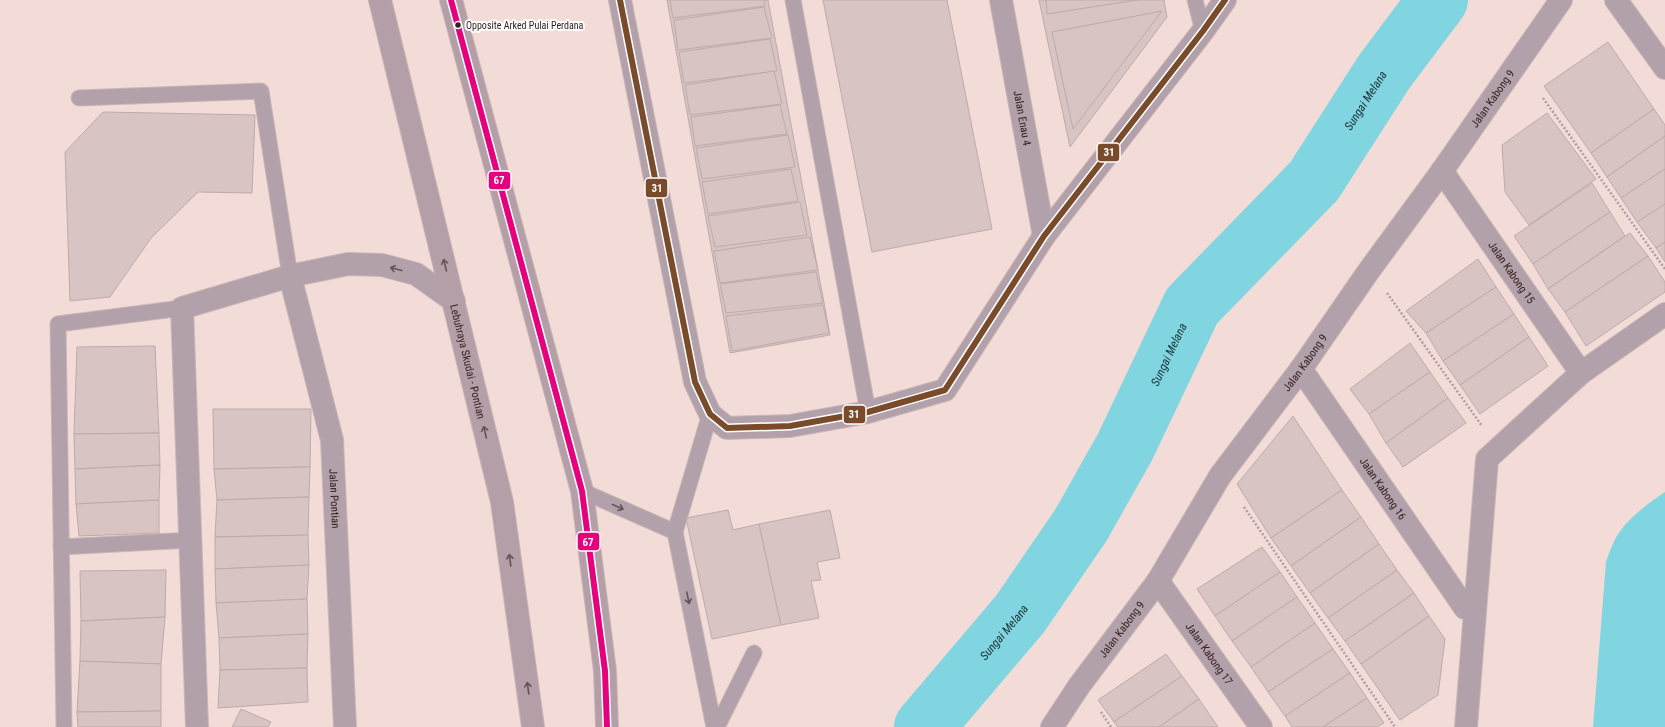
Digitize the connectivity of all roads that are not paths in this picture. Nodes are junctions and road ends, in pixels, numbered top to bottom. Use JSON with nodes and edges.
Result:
{"nodes":[{"id":1,"x":380,"y":0,"type":"edge"},
{"id":2,"x":451,"y":0,"type":"edge"},
{"id":3,"x":620,"y":0,"type":"edge"},
{"id":4,"x":793,"y":0,"type":"edge"},
{"id":5,"x":1001,"y":0,"type":"edge"},
{"id":6,"x":1195,"y":0,"type":"edge"},
{"id":7,"x":1225,"y":0,"type":"edge"},
{"id":8,"x":1561,"y":0,"type":"edge"},
{"id":9,"x":1616,"y":0,"type":"edge"},
{"id":10,"x":1203,"y":31,"type":"junction"},
{"id":11,"x":1665,"y":68,"type":"edge"},
{"id":12,"x":79,"y":98,"type":"dead end"},
{"id":13,"x":1442,"y":171,"type":"junction"},
{"id":14,"x":1044,"y":236,"type":"junction"},
{"id":15,"x":290,"y":276,"type":"junction"},
{"id":16,"x":454,"y":301,"type":"junction"},
{"id":17,"x":182,"y":308,"type":"junction"},
{"id":18,"x":1665,"y":314,"type":"edge"},
{"id":19,"x":1301,"y":370,"type":"junction"},
{"id":20,"x":1581,"y":373,"type":"junction"},
{"id":21,"x":868,"y":412,"type":"junction"},
{"id":22,"x":710,"y":414,"type":"junction"},
{"id":23,"x":582,"y":491,"type":"junction"},
{"id":24,"x":676,"y":532,"type":"junction"},
{"id":25,"x":191,"y":540,"type":"junction"},
{"id":26,"x":61,"y":547,"type":"junction"},
{"id":27,"x":1158,"y":581,"type":"junction"},
{"id":28,"x":1465,"y":608,"type":"dead end"},
{"id":29,"x":754,"y":653,"type":"dead end"},
{"id":30,"x":64,"y":727,"type":"edge"},
{"id":31,"x":198,"y":727,"type":"edge"},
{"id":32,"x":345,"y":727,"type":"edge"},
{"id":33,"x":533,"y":727,"type":"edge"},
{"id":34,"x":607,"y":727,"type":"edge"},
{"id":35,"x":715,"y":727,"type":"edge"},
{"id":36,"x":1052,"y":727,"type":"edge"},
{"id":37,"x":1261,"y":727,"type":"edge"},
{"id":38,"x":1466,"y":727,"type":"edge"}],
"edges":[{"from":16,"to":1,"type":"highway","name":"Lebuhraya Skudai - Pontian","one_way":true},
{"from":2,"to":23,"type":"highway"},
{"from":3,"to":22,"type":"street"},
{"from":4,"to":21,"type":"lane"},
{"from":5,"to":14,"type":"street","name":"Jalan Enau 4"},
{"from":6,"to":10,"type":"lane"},
{"from":7,"to":10,"type":"street"},
{"from":8,"to":13,"type":"street","name":"Jalan Kabong 9"},
{"from":9,"to":11,"type":"street"},
{"from":10,"to":14,"type":"street"},
{"from":12,"to":15,"type":"lane"},
{"from":13,"to":19,"type":"street","name":"Jalan Kabong 9"},
{"from":13,"to":20,"type":"street","name":"Jalan Kabong 15"},
{"from":14,"to":21,"type":"street"},
{"from":16,"to":15,"type":"street","one_way":true},
{"from":15,"to":17,"type":"street"},
{"from":15,"to":32,"type":"street","name":"Jalan Pontian"},
{"from":33,"to":16,"type":"highway","name":"Lebuhraya Skudai - Pontian","one_way":true},
{"from":17,"to":25,"type":"street"},
{"from":17,"to":26,"type":"lane"},
{"from":18,"to":20,"type":"street"},
{"from":19,"to":27,"type":"street","name":"Jalan Kabong 9"},
{"from":19,"to":28,"type":"street","name":"Jalan Kabong 16"},
{"from":20,"to":38,"type":"street"},
{"from":21,"to":22,"type":"street"},
{"from":22,"to":24,"type":"lane"},
{"from":23,"to":24,"type":"lane","one_way":true},
{"from":23,"to":34,"type":"highway"},
{"from":24,"to":35,"type":"lane","one_way":true},
{"from":25,"to":26,"type":"lane"},
{"from":25,"to":31,"type":"street"},
{"from":26,"to":30,"type":"lane"},
{"from":27,"to":36,"type":"street","name":"Jalan Kabong 9"},
{"from":27,"to":37,"type":"street","name":"Jalan Kabong 17"},
{"from":29,"to":35,"type":"lane"}]}
